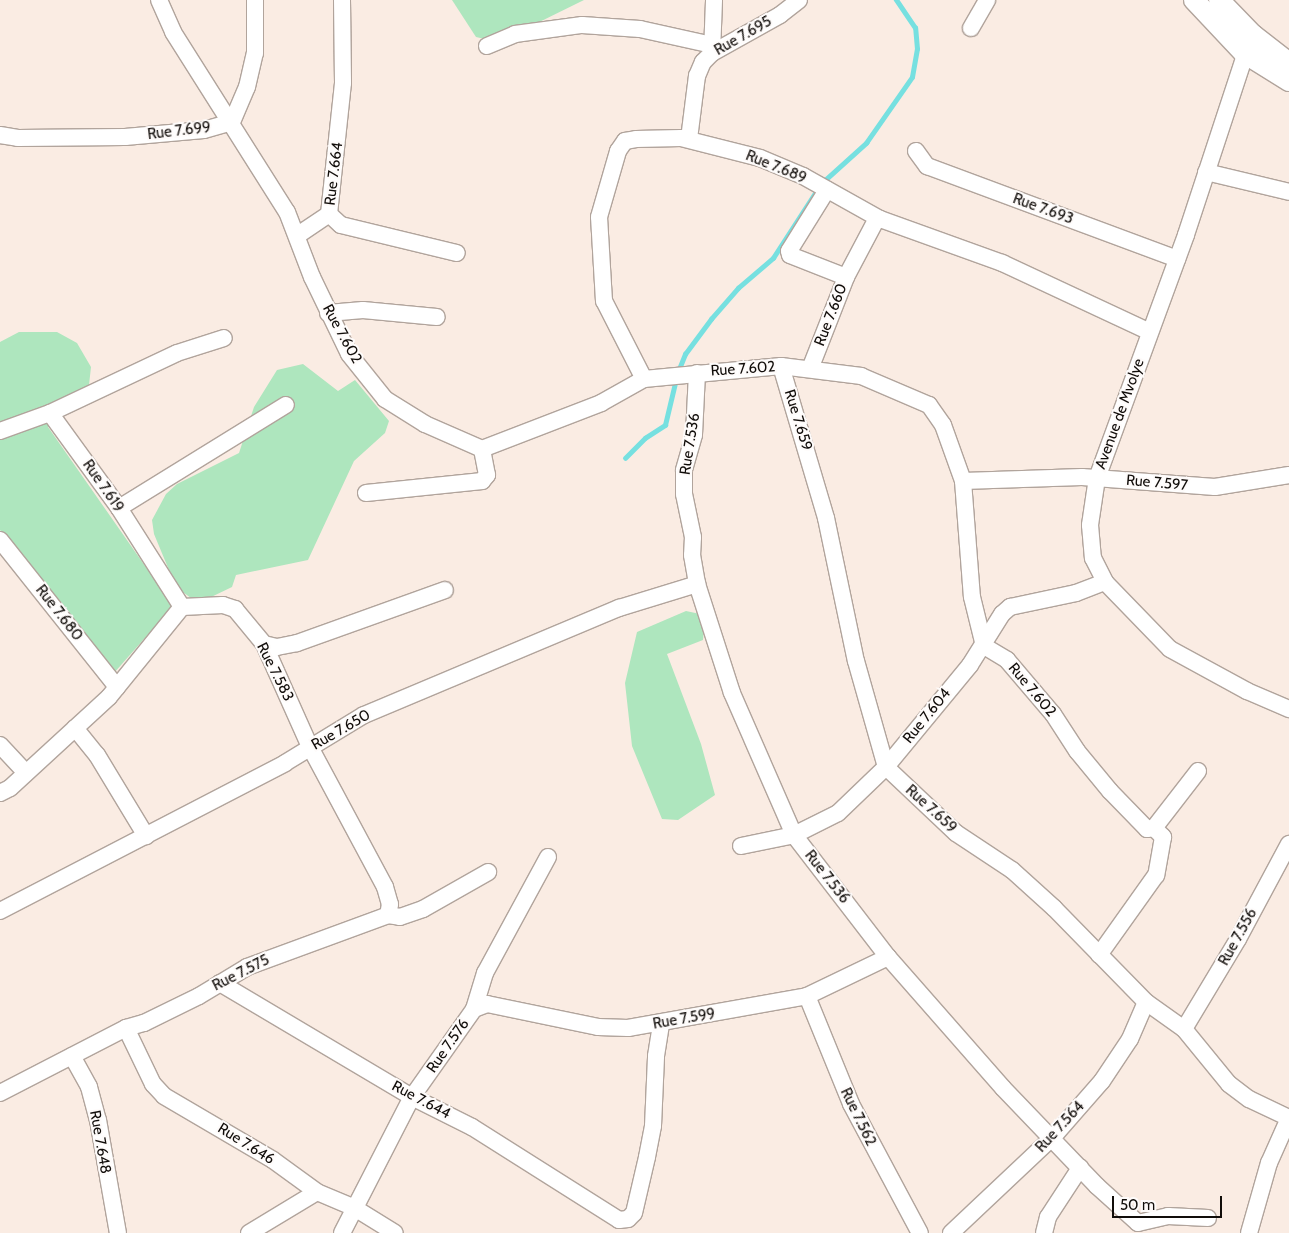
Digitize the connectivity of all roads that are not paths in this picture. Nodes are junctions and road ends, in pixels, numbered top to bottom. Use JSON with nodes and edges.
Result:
{"nodes":[{"id":1,"x":159,"y":0,"type":"edge"},
{"id":2,"x":255,"y":0,"type":"edge"},
{"id":3,"x":342,"y":0,"type":"edge"},
{"id":4,"x":714,"y":0,"type":"edge"},
{"id":5,"x":799,"y":0,"type":"edge"},
{"id":6,"x":987,"y":0,"type":"edge"},
{"id":7,"x":1194,"y":0,"type":"edge"},
{"id":8,"x":1218,"y":0,"type":"edge"},
{"id":9,"x":971,"y":28,"type":"dead end"},
{"id":10,"x":1253,"y":35,"type":"junction"},
{"id":11,"x":487,"y":46,"type":"dead end"},
{"id":12,"x":712,"y":49,"type":"junction"},
{"id":13,"x":1244,"y":53,"type":"junction"},
{"id":14,"x":1289,"y":63,"type":"edge"},
{"id":15,"x":1289,"y":81,"type":"edge"},
{"id":16,"x":232,"y":122,"type":"junction"},
{"id":17,"x":0,"y":135,"type":"edge"},
{"id":18,"x":689,"y":140,"type":"junction"},
{"id":19,"x":916,"y":151,"type":"dead end"},
{"id":20,"x":1206,"y":172,"type":"junction"},
{"id":21,"x":827,"y":190,"type":"junction"},
{"id":22,"x":1289,"y":192,"type":"edge"},
{"id":23,"x":330,"y":214,"type":"junction"},
{"id":24,"x":880,"y":219,"type":"junction"},
{"id":25,"x":298,"y":235,"type":"junction"},
{"id":26,"x":456,"y":253,"type":"dead end"},
{"id":27,"x":1177,"y":259,"type":"junction"},
{"id":28,"x":846,"y":277,"type":"junction"},
{"id":29,"x":328,"y":313,"type":"junction"},
{"id":30,"x":437,"y":317,"type":"dead end"},
{"id":31,"x":1150,"y":332,"type":"junction"},
{"id":32,"x":224,"y":338,"type":"dead end"},
{"id":33,"x":781,"y":366,"type":"junction"},
{"id":34,"x":810,"y":369,"type":"junction"},
{"id":35,"x":696,"y":373,"type":"junction"},
{"id":36,"x":644,"y":379,"type":"junction"},
{"id":37,"x":286,"y":405,"type":"dead end"},
{"id":38,"x":50,"y":413,"type":"junction"},
{"id":39,"x":0,"y":431,"type":"edge"},
{"id":40,"x":482,"y":449,"type":"junction"},
{"id":41,"x":1289,"y":475,"type":"edge"},
{"id":42,"x":1097,"y":478,"type":"junction"},
{"id":43,"x":963,"y":482,"type":"junction"},
{"id":44,"x":366,"y":494,"type":"dead end"},
{"id":45,"x":119,"y":508,"type":"junction"},
{"id":46,"x":0,"y":540,"type":"edge"},
{"id":47,"x":1105,"y":582,"type":"junction"},
{"id":48,"x":697,"y":584,"type":"junction"},
{"id":49,"x":445,"y":590,"type":"dead end"},
{"id":50,"x":182,"y":607,"type":"junction"},
{"id":51,"x":264,"y":644,"type":"junction"},
{"id":52,"x":984,"y":646,"type":"junction"},
{"id":53,"x":117,"y":687,"type":"junction"},
{"id":54,"x":1289,"y":709,"type":"edge"},
{"id":55,"x":76,"y":728,"type":"junction"},
{"id":56,"x":0,"y":745,"type":"edge"},
{"id":57,"x":310,"y":747,"type":"junction"},
{"id":58,"x":886,"y":767,"type":"junction"},
{"id":59,"x":1198,"y":771,"type":"dead end"},
{"id":60,"x":26,"y":773,"type":"junction"},
{"id":61,"x":0,"y":793,"type":"edge"},
{"id":62,"x":1154,"y":828,"type":"junction"},
{"id":63,"x":794,"y":835,"type":"junction"},
{"id":64,"x":146,"y":836,"type":"junction"},
{"id":65,"x":1289,"y":844,"type":"edge"},
{"id":66,"x":741,"y":846,"type":"dead end"},
{"id":67,"x":548,"y":857,"type":"dead end"},
{"id":68,"x":488,"y":872,"type":"dead end"},
{"id":69,"x":0,"y":911,"type":"edge"},
{"id":70,"x":388,"y":915,"type":"junction"},
{"id":71,"x":1099,"y":955,"type":"junction"},
{"id":72,"x":888,"y":957,"type":"junction"},
{"id":73,"x":220,"y":983,"type":"junction"},
{"id":74,"x":807,"y":996,"type":"junction"},
{"id":75,"x":1146,"y":1002,"type":"junction"},
{"id":76,"x":474,"y":1009,"type":"junction"},
{"id":77,"x":661,"y":1023,"type":"junction"},
{"id":78,"x":126,"y":1028,"type":"junction"},
{"id":79,"x":1184,"y":1029,"type":"junction"},
{"id":80,"x":72,"y":1056,"type":"junction"},
{"id":81,"x":0,"y":1092,"type":"edge"},
{"id":82,"x":412,"y":1097,"type":"junction"},
{"id":83,"x":1289,"y":1118,"type":"edge"},
{"id":84,"x":1053,"y":1137,"type":"junction"},
{"id":85,"x":1080,"y":1168,"type":"junction"},
{"id":86,"x":317,"y":1192,"type":"junction"},
{"id":87,"x":353,"y":1207,"type":"junction"},
{"id":88,"x":1208,"y":1218,"type":"dead end"},
{"id":89,"x":1139,"y":1228,"type":"edge"},
{"id":90,"x":118,"y":1233,"type":"edge"},
{"id":91,"x":249,"y":1233,"type":"edge"},
{"id":92,"x":342,"y":1233,"type":"edge"},
{"id":93,"x":395,"y":1233,"type":"edge"},
{"id":94,"x":920,"y":1233,"type":"edge"},
{"id":95,"x":951,"y":1233,"type":"edge"},
{"id":96,"x":1044,"y":1233,"type":"edge"},
{"id":97,"x":1249,"y":1233,"type":"edge"}],
"edges":[{"from":1,"to":16,"type":"street","name":"Rue 7.602"},
{"from":2,"to":16,"type":"street","name":"Rue 7.699"},
{"from":3,"to":23,"type":"street","name":"Rue 7.664"},
{"from":4,"to":12,"type":"street"},
{"from":5,"to":12,"type":"street","name":"Rue 7.695"},
{"from":6,"to":9,"type":"street"},
{"from":7,"to":13,"type":"main road"},
{"from":8,"to":10,"type":"main road"},
{"from":10,"to":13,"type":"street","name":"Avenue de Mvolye"},
{"from":10,"to":14,"type":"main road"},
{"from":11,"to":12,"type":"street"},
{"from":12,"to":18,"type":"street","name":"Rue 7.695"},
{"from":13,"to":15,"type":"main road"},
{"from":13,"to":20,"type":"street","name":"Avenue de Mvolye"},
{"from":16,"to":17,"type":"street","name":"Rue 7.699"},
{"from":16,"to":25,"type":"street","name":"Rue 7.602"},
{"from":18,"to":21,"type":"street","name":"Rue 7.689"},
{"from":18,"to":36,"type":"street","name":"Rue 7.689"},
{"from":19,"to":27,"type":"street","name":"Rue 7.693"},
{"from":20,"to":22,"type":"street"},
{"from":20,"to":27,"type":"street","name":"Avenue de Mvolye"},
{"from":21,"to":24,"type":"street","name":"Rue 7.689"},
{"from":21,"to":28,"type":"street","name":"Rue 7.660"},
{"from":23,"to":25,"type":"street"},
{"from":23,"to":26,"type":"street","name":"Rue 7.664"},
{"from":24,"to":28,"type":"street"},
{"from":24,"to":31,"type":"street","name":"Rue 7.689"},
{"from":25,"to":29,"type":"street","name":"Rue 7.602"},
{"from":27,"to":31,"type":"street","name":"Avenue de Mvolye"},
{"from":28,"to":34,"type":"street","name":"Rue 7.660"},
{"from":29,"to":30,"type":"street"},
{"from":29,"to":40,"type":"street","name":"Rue 7.602"},
{"from":31,"to":42,"type":"street","name":"Avenue de Mvolye"},
{"from":32,"to":38,"type":"street"},
{"from":33,"to":34,"type":"street","name":"Rue 7.602"},
{"from":33,"to":35,"type":"street","name":"Rue 7.602"},
{"from":33,"to":58,"type":"street","name":"Rue 7.659"},
{"from":34,"to":43,"type":"street","name":"Rue 7.602"},
{"from":35,"to":36,"type":"street","name":"Rue 7.602"},
{"from":35,"to":48,"type":"street","name":"Rue 7.536"},
{"from":36,"to":40,"type":"street","name":"Rue 7.602"},
{"from":37,"to":45,"type":"street"},
{"from":38,"to":39,"type":"street"},
{"from":38,"to":45,"type":"street","name":"Rue 7.619"},
{"from":40,"to":44,"type":"street"},
{"from":41,"to":42,"type":"street","name":"Rue 7.597"},
{"from":42,"to":43,"type":"street","name":"Rue 7.597"},
{"from":42,"to":47,"type":"street","name":"Avenue de Mvolye"},
{"from":43,"to":52,"type":"street","name":"Rue 7.602"},
{"from":45,"to":50,"type":"street","name":"Rue 7.619"},
{"from":46,"to":53,"type":"street","name":"Rue 7.680"},
{"from":47,"to":52,"type":"street","name":"Rue 7.604"},
{"from":47,"to":54,"type":"street","name":"Avenue de Mvolye"},
{"from":48,"to":57,"type":"street","name":"Rue 7.650"},
{"from":48,"to":63,"type":"street","name":"Rue 7.536"},
{"from":49,"to":51,"type":"street"},
{"from":50,"to":51,"type":"street","name":"Rue 7.583"},
{"from":50,"to":53,"type":"street"},
{"from":51,"to":57,"type":"street","name":"Rue 7.583"},
{"from":52,"to":58,"type":"street","name":"Rue 7.604"},
{"from":52,"to":62,"type":"street","name":"Rue 7.602"},
{"from":53,"to":55,"type":"street"},
{"from":55,"to":60,"type":"street"},
{"from":55,"to":64,"type":"street"},
{"from":56,"to":60,"type":"street"},
{"from":57,"to":64,"type":"street","name":"Rue 7.650"},
{"from":57,"to":70,"type":"street","name":"Rue 7.583"},
{"from":58,"to":63,"type":"street","name":"Rue 7.604"},
{"from":58,"to":71,"type":"street","name":"Rue 7.659"},
{"from":59,"to":62,"type":"street"},
{"from":60,"to":61,"type":"street"},
{"from":62,"to":71,"type":"street"},
{"from":63,"to":66,"type":"street","name":"Rue 7.604"},
{"from":63,"to":72,"type":"street","name":"Rue 7.536"},
{"from":64,"to":69,"type":"street","name":"Rue 7.650"},
{"from":65,"to":79,"type":"street","name":"Rue 7.556"},
{"from":67,"to":76,"type":"street","name":"Rue 7.576"},
{"from":68,"to":70,"type":"street","name":"Rue 7.575"},
{"from":70,"to":73,"type":"street","name":"Rue 7.575"},
{"from":71,"to":75,"type":"street","name":"Rue 7.659"},
{"from":72,"to":74,"type":"street","name":"Rue 7.599"},
{"from":72,"to":84,"type":"street","name":"Rue 7.536"},
{"from":73,"to":78,"type":"street","name":"Rue 7.575"},
{"from":73,"to":82,"type":"street","name":"Rue 7.644"},
{"from":74,"to":77,"type":"street","name":"Rue 7.599"},
{"from":74,"to":94,"type":"street","name":"Rue 7.562"},
{"from":75,"to":79,"type":"street","name":"Rue 7.659"},
{"from":75,"to":84,"type":"street","name":"Rue 7.564"},
{"from":76,"to":77,"type":"street","name":"Rue 7.599"},
{"from":76,"to":82,"type":"street","name":"Rue 7.576"},
{"from":77,"to":82,"type":"street","name":"Rue 7.644"},
{"from":78,"to":80,"type":"street","name":"Rue 7.575"},
{"from":78,"to":86,"type":"street","name":"Rue 7.646"},
{"from":79,"to":83,"type":"street","name":"Rue 7.659"},
{"from":80,"to":81,"type":"street","name":"Rue 7.575"},
{"from":80,"to":90,"type":"street","name":"Rue 7.648"},
{"from":82,"to":87,"type":"street","name":"Rue 7.576"},
{"from":83,"to":97,"type":"street"},
{"from":84,"to":85,"type":"street","name":"Rue 7.536"},
{"from":84,"to":95,"type":"street","name":"Rue 7.564"},
{"from":85,"to":89,"type":"street","name":"Rue 7.536"},
{"from":85,"to":96,"type":"street"},
{"from":86,"to":87,"type":"street","name":"Rue 7.646"},
{"from":86,"to":91,"type":"street"},
{"from":87,"to":92,"type":"street","name":"Rue 7.576"},
{"from":87,"to":93,"type":"street","name":"Rue 7.646"},
{"from":88,"to":89,"type":"street","name":"Rue 7.536"}]}
